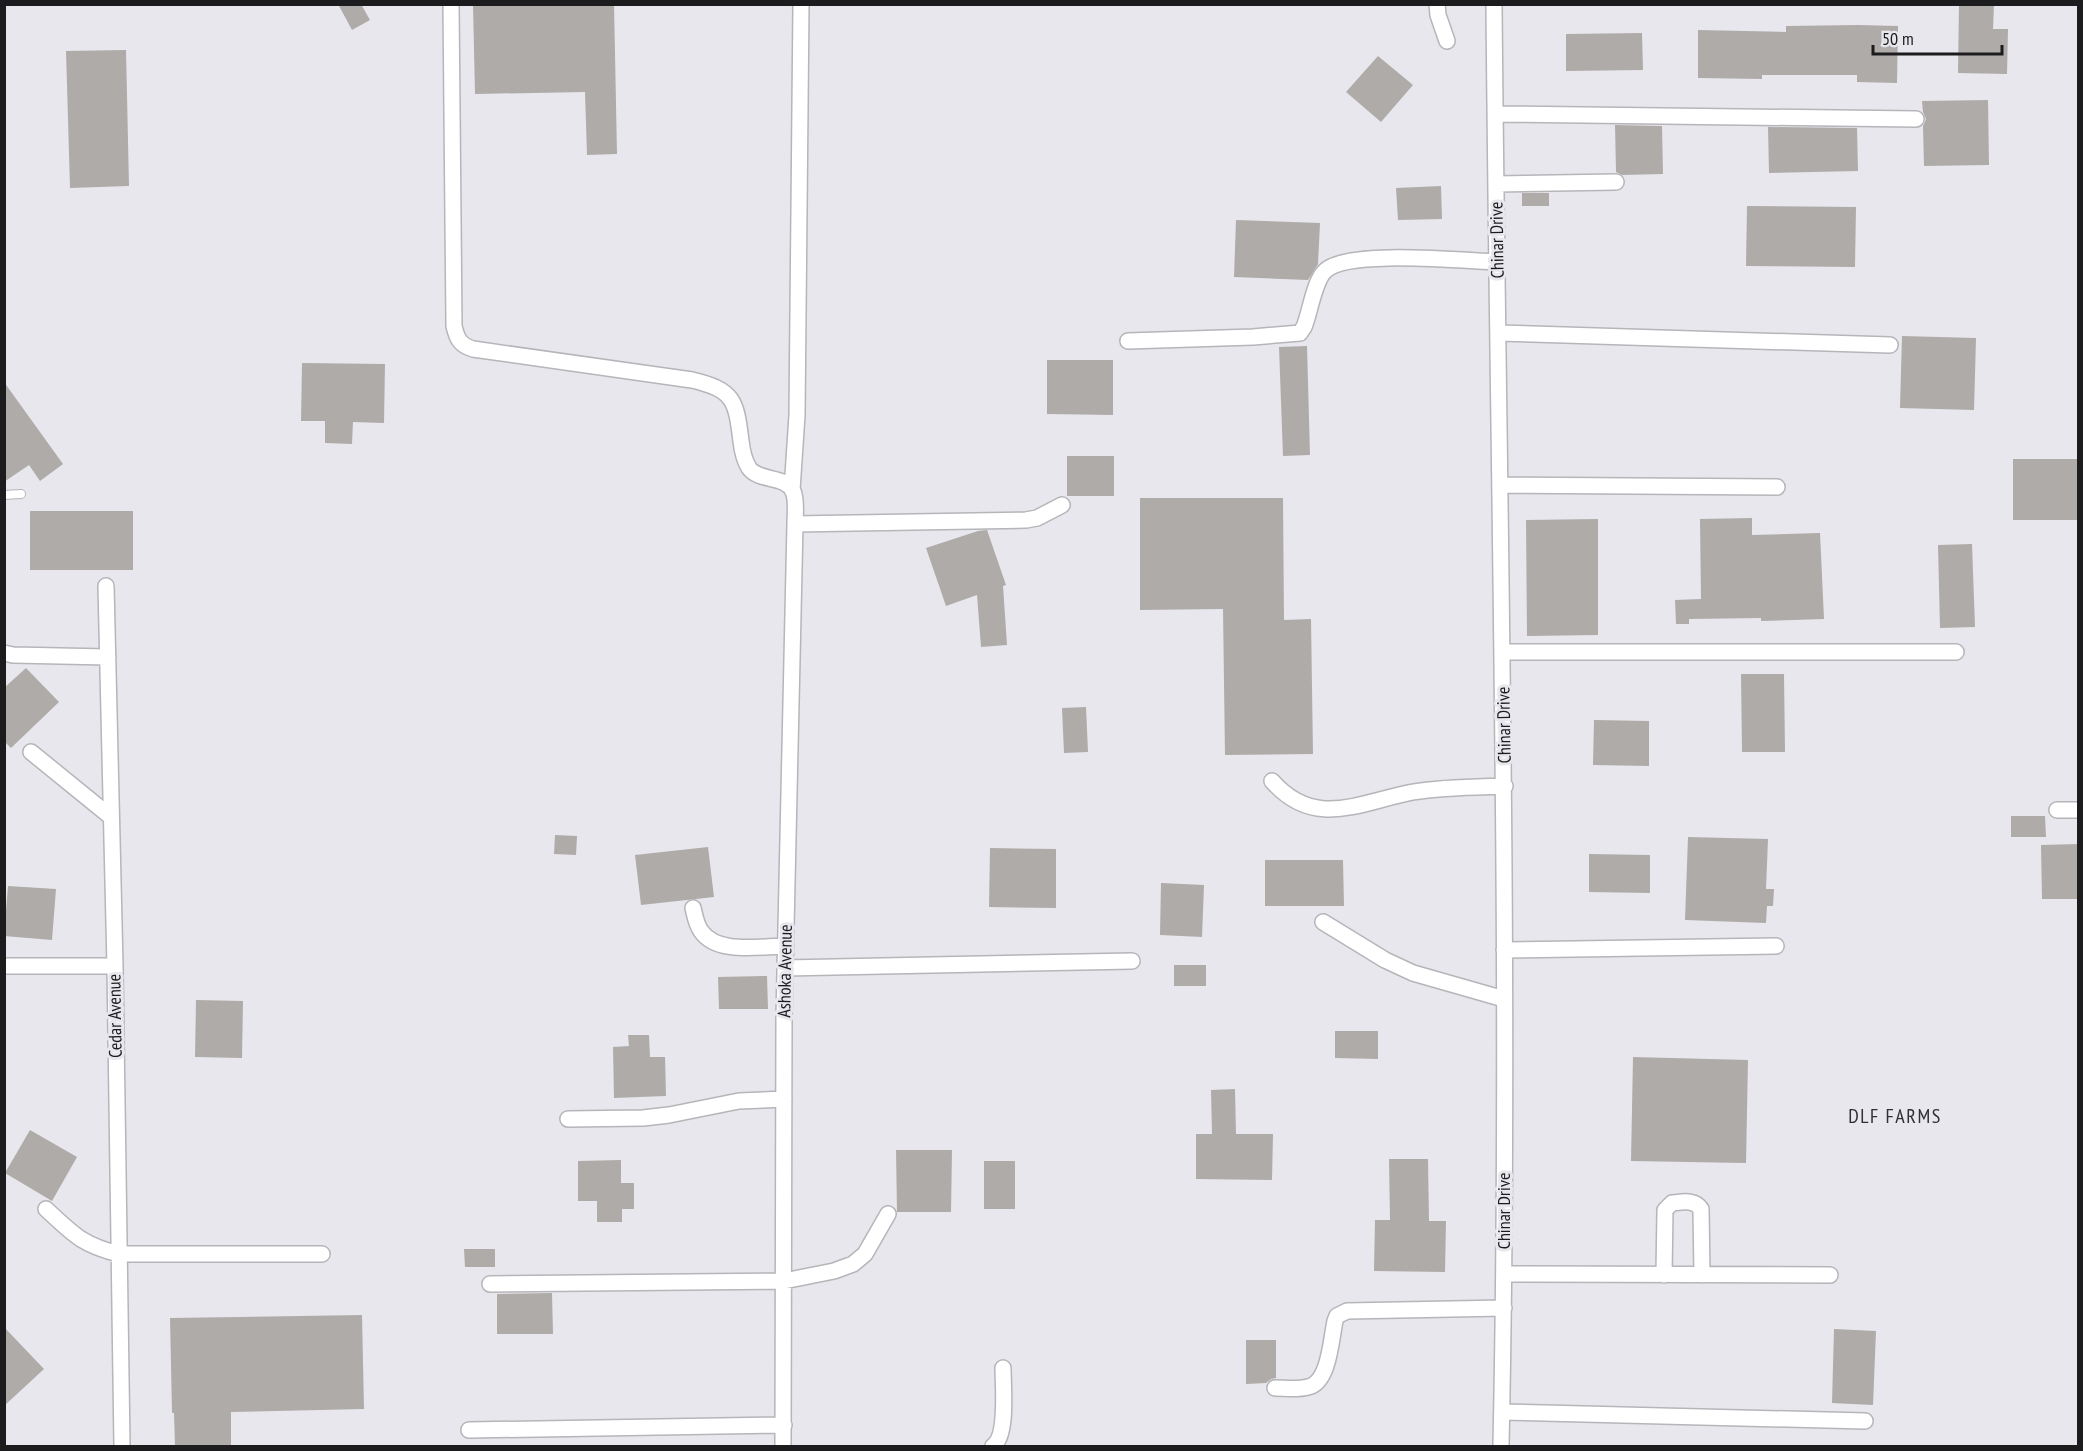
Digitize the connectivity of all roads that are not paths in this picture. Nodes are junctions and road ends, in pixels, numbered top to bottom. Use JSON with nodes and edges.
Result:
{"nodes":[{"id":1,"x":451,"y":4,"type":"edge"},
{"id":2,"x":801,"y":4,"type":"edge"},
{"id":3,"x":1437,"y":4,"type":"edge"},
{"id":4,"x":1494,"y":4,"type":"edge"},
{"id":5,"x":1447,"y":41,"type":"dead end"},
{"id":6,"x":1495,"y":114,"type":"junction"},
{"id":7,"x":1916,"y":119,"type":"dead end"},
{"id":8,"x":1616,"y":182,"type":"dead end"},
{"id":9,"x":1496,"y":184,"type":"junction"},
{"id":10,"x":1497,"y":262,"type":"junction"},
{"id":11,"x":1498,"y":333,"type":"junction"},
{"id":12,"x":1128,"y":341,"type":"dead end"},
{"id":13,"x":1890,"y":345,"type":"dead end"},
{"id":14,"x":1500,"y":485,"type":"junction"},
{"id":15,"x":1777,"y":487,"type":"dead end"},
{"id":16,"x":793,"y":492,"type":"junction"},
{"id":17,"x":21,"y":494,"type":"dead end"},
{"id":18,"x":4,"y":495,"type":"edge"},
{"id":19,"x":1062,"y":505,"type":"dead end"},
{"id":20,"x":795,"y":524,"type":"junction"},
{"id":21,"x":106,"y":586,"type":"dead end"},
{"id":22,"x":1503,"y":652,"type":"junction"},
{"id":23,"x":1956,"y":652,"type":"dead end"},
{"id":24,"x":4,"y":653,"type":"edge"},
{"id":25,"x":108,"y":657,"type":"junction"},
{"id":26,"x":31,"y":752,"type":"dead end"},
{"id":27,"x":1272,"y":781,"type":"dead end"},
{"id":28,"x":1504,"y":786,"type":"junction"},
{"id":29,"x":2057,"y":810,"type":"dead end"},
{"id":30,"x":2079,"y":810,"type":"edge"},
{"id":31,"x":111,"y":817,"type":"junction"},
{"id":32,"x":693,"y":908,"type":"dead end"},
{"id":33,"x":1323,"y":922,"type":"dead end"},
{"id":34,"x":786,"y":946,"type":"junction"},
{"id":35,"x":1776,"y":946,"type":"dead end"},
{"id":36,"x":1504,"y":950,"type":"junction"},
{"id":37,"x":1132,"y":962,"type":"dead end"},
{"id":38,"x":4,"y":966,"type":"edge"},
{"id":39,"x":115,"y":966,"type":"junction"},
{"id":40,"x":785,"y":968,"type":"junction"},
{"id":41,"x":1504,"y":999,"type":"junction"},
{"id":42,"x":784,"y":1099,"type":"junction"},
{"id":43,"x":568,"y":1119,"type":"dead end"},
{"id":44,"x":46,"y":1209,"type":"dead end"},
{"id":45,"x":888,"y":1214,"type":"dead end"},
{"id":46,"x":119,"y":1254,"type":"junction"},
{"id":47,"x":322,"y":1254,"type":"dead end"},
{"id":48,"x":1504,"y":1274,"type":"junction"},
{"id":49,"x":1664,"y":1275,"type":"junction"},
{"id":50,"x":1702,"y":1275,"type":"junction"},
{"id":51,"x":1830,"y":1275,"type":"dead end"},
{"id":52,"x":784,"y":1281,"type":"junction"},
{"id":53,"x":490,"y":1284,"type":"dead end"},
{"id":54,"x":1504,"y":1308,"type":"junction"},
{"id":55,"x":1003,"y":1368,"type":"dead end"},
{"id":56,"x":1275,"y":1389,"type":"dead end"},
{"id":57,"x":1502,"y":1412,"type":"junction"},
{"id":58,"x":1865,"y":1421,"type":"dead end"},
{"id":59,"x":784,"y":1425,"type":"junction"},
{"id":60,"x":469,"y":1430,"type":"dead end"},
{"id":61,"x":122,"y":1446,"type":"edge"},
{"id":62,"x":783,"y":1446,"type":"edge"},
{"id":63,"x":993,"y":1446,"type":"edge"},
{"id":64,"x":1501,"y":1446,"type":"edge"}],
"edges":[{"from":1,"to":16,"type":"street"},
{"from":2,"to":16,"type":"street","name":"Ashoka Avenue"},
{"from":3,"to":5,"type":"street"},
{"from":4,"to":6,"type":"street","name":"Chinar Drive"},
{"from":6,"to":7,"type":"street"},
{"from":6,"to":9,"type":"street","name":"Chinar Drive"},
{"from":8,"to":9,"type":"street"},
{"from":9,"to":10,"type":"street","name":"Chinar Drive"},
{"from":10,"to":11,"type":"street","name":"Chinar Drive"},
{"from":10,"to":12,"type":"street"},
{"from":11,"to":13,"type":"street"},
{"from":11,"to":14,"type":"street","name":"Chinar Drive"},
{"from":14,"to":15,"type":"street"},
{"from":14,"to":22,"type":"street","name":"Chinar Drive"},
{"from":16,"to":20,"type":"street","name":"Ashoka Avenue"},
{"from":17,"to":18,"type":"lane"},
{"from":19,"to":20,"type":"street"},
{"from":20,"to":34,"type":"street","name":"Ashoka Avenue"},
{"from":21,"to":25,"type":"street","name":"Cedar Avenue"},
{"from":22,"to":23,"type":"street"},
{"from":22,"to":28,"type":"street","name":"Chinar Drive"},
{"from":24,"to":25,"type":"street"},
{"from":25,"to":31,"type":"street","name":"Cedar Avenue"},
{"from":26,"to":31,"type":"street"},
{"from":27,"to":28,"type":"street"},
{"from":28,"to":36,"type":"street","name":"Chinar Drive"},
{"from":29,"to":30,"type":"street"},
{"from":31,"to":39,"type":"street","name":"Cedar Avenue"},
{"from":32,"to":34,"type":"street"},
{"from":33,"to":41,"type":"street"},
{"from":34,"to":40,"type":"street","name":"Ashoka Avenue"},
{"from":35,"to":36,"type":"street"},
{"from":36,"to":41,"type":"street","name":"Chinar Drive"},
{"from":37,"to":40,"type":"street"},
{"from":38,"to":39,"type":"street"},
{"from":39,"to":46,"type":"street","name":"Cedar Avenue"},
{"from":40,"to":42,"type":"street","name":"Ashoka Avenue"},
{"from":41,"to":48,"type":"street","name":"Chinar Drive"},
{"from":42,"to":43,"type":"street"},
{"from":42,"to":52,"type":"street","name":"Ashoka Avenue"},
{"from":44,"to":46,"type":"street"},
{"from":45,"to":52,"type":"street"},
{"from":46,"to":47,"type":"street"},
{"from":46,"to":61,"type":"street","name":"Cedar Avenue"},
{"from":48,"to":49,"type":"street"},
{"from":48,"to":54,"type":"street","name":"Chinar Drive"},
{"from":49,"to":50,"type":"street"},
{"from":49,"to":50,"type":"street"},
{"from":50,"to":51,"type":"street"},
{"from":52,"to":53,"type":"street"},
{"from":52,"to":59,"type":"street","name":"Ashoka Avenue"},
{"from":54,"to":56,"type":"street"},
{"from":54,"to":57,"type":"street","name":"Chinar Drive"},
{"from":55,"to":63,"type":"street"},
{"from":57,"to":58,"type":"street"},
{"from":57,"to":64,"type":"street","name":"Chinar Drive"},
{"from":59,"to":60,"type":"street"},
{"from":59,"to":62,"type":"street","name":"Ashoka Avenue"}]}
